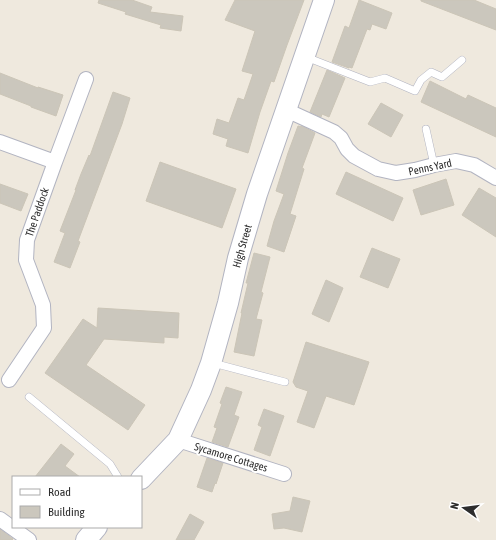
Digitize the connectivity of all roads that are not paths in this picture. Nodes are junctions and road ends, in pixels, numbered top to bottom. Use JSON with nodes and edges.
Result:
{"nodes":[{"id":1,"x":324,"y":0,"type":"edge"},
{"id":2,"x":304,"y":56,"type":"junction"},
{"id":3,"x":462,"y":60,"type":"dead end"},
{"id":4,"x":86,"y":79,"type":"dead end"},
{"id":5,"x":286,"y":110,"type":"junction"},
{"id":6,"x":426,"y":129,"type":"dead end"},
{"id":7,"x":0,"y":142,"type":"edge"},
{"id":8,"x":55,"y":162,"type":"junction"},
{"id":9,"x":434,"y":165,"type":"junction"},
{"id":10,"x":496,"y":178,"type":"edge"},
{"id":11,"x":211,"y":363,"type":"junction"},
{"id":12,"x":9,"y":380,"type":"dead end"},
{"id":13,"x":285,"y":382,"type":"dead end"},
{"id":14,"x":29,"y":397,"type":"dead end"},
{"id":15,"x":178,"y":440,"type":"junction"},
{"id":16,"x":284,"y":474,"type":"dead end"},
{"id":17,"x":117,"y":476,"type":"edge"},
{"id":18,"x":142,"y":478,"type":"edge"},
{"id":19,"x":0,"y":519,"type":"edge"},
{"id":20,"x":12,"y":528,"type":"edge"},
{"id":21,"x":12,"y":528,"type":"edge"},
{"id":22,"x":96,"y":528,"type":"edge"},
{"id":23,"x":29,"y":540,"type":"edge"},
{"id":24,"x":86,"y":540,"type":"edge"}],
"edges":[{"from":1,"to":2,"type":"street","name":"High Street"},
{"from":2,"to":3,"type":"lane"},
{"from":2,"to":5,"type":"street","name":"High Street"},
{"from":4,"to":8,"type":"street","name":"The Paddock"},
{"from":5,"to":9,"type":"street","name":"Penns Yard"},
{"from":5,"to":11,"type":"street","name":"High Street"},
{"from":6,"to":9,"type":"lane"},
{"from":7,"to":8,"type":"street"},
{"from":8,"to":12,"type":"street","name":"The Paddock"},
{"from":9,"to":10,"type":"street","name":"Penns Yard"},
{"from":11,"to":13,"type":"lane"},
{"from":11,"to":15,"type":"street","name":"High Street"},
{"from":14,"to":17,"type":"lane"},
{"from":15,"to":16,"type":"street","name":"Sycamore Cottages"},
{"from":15,"to":18,"type":"street","name":"High Street"},
{"from":19,"to":20,"type":"street"},
{"from":21,"to":23,"type":"street"},
{"from":22,"to":24,"type":"street"}]}
